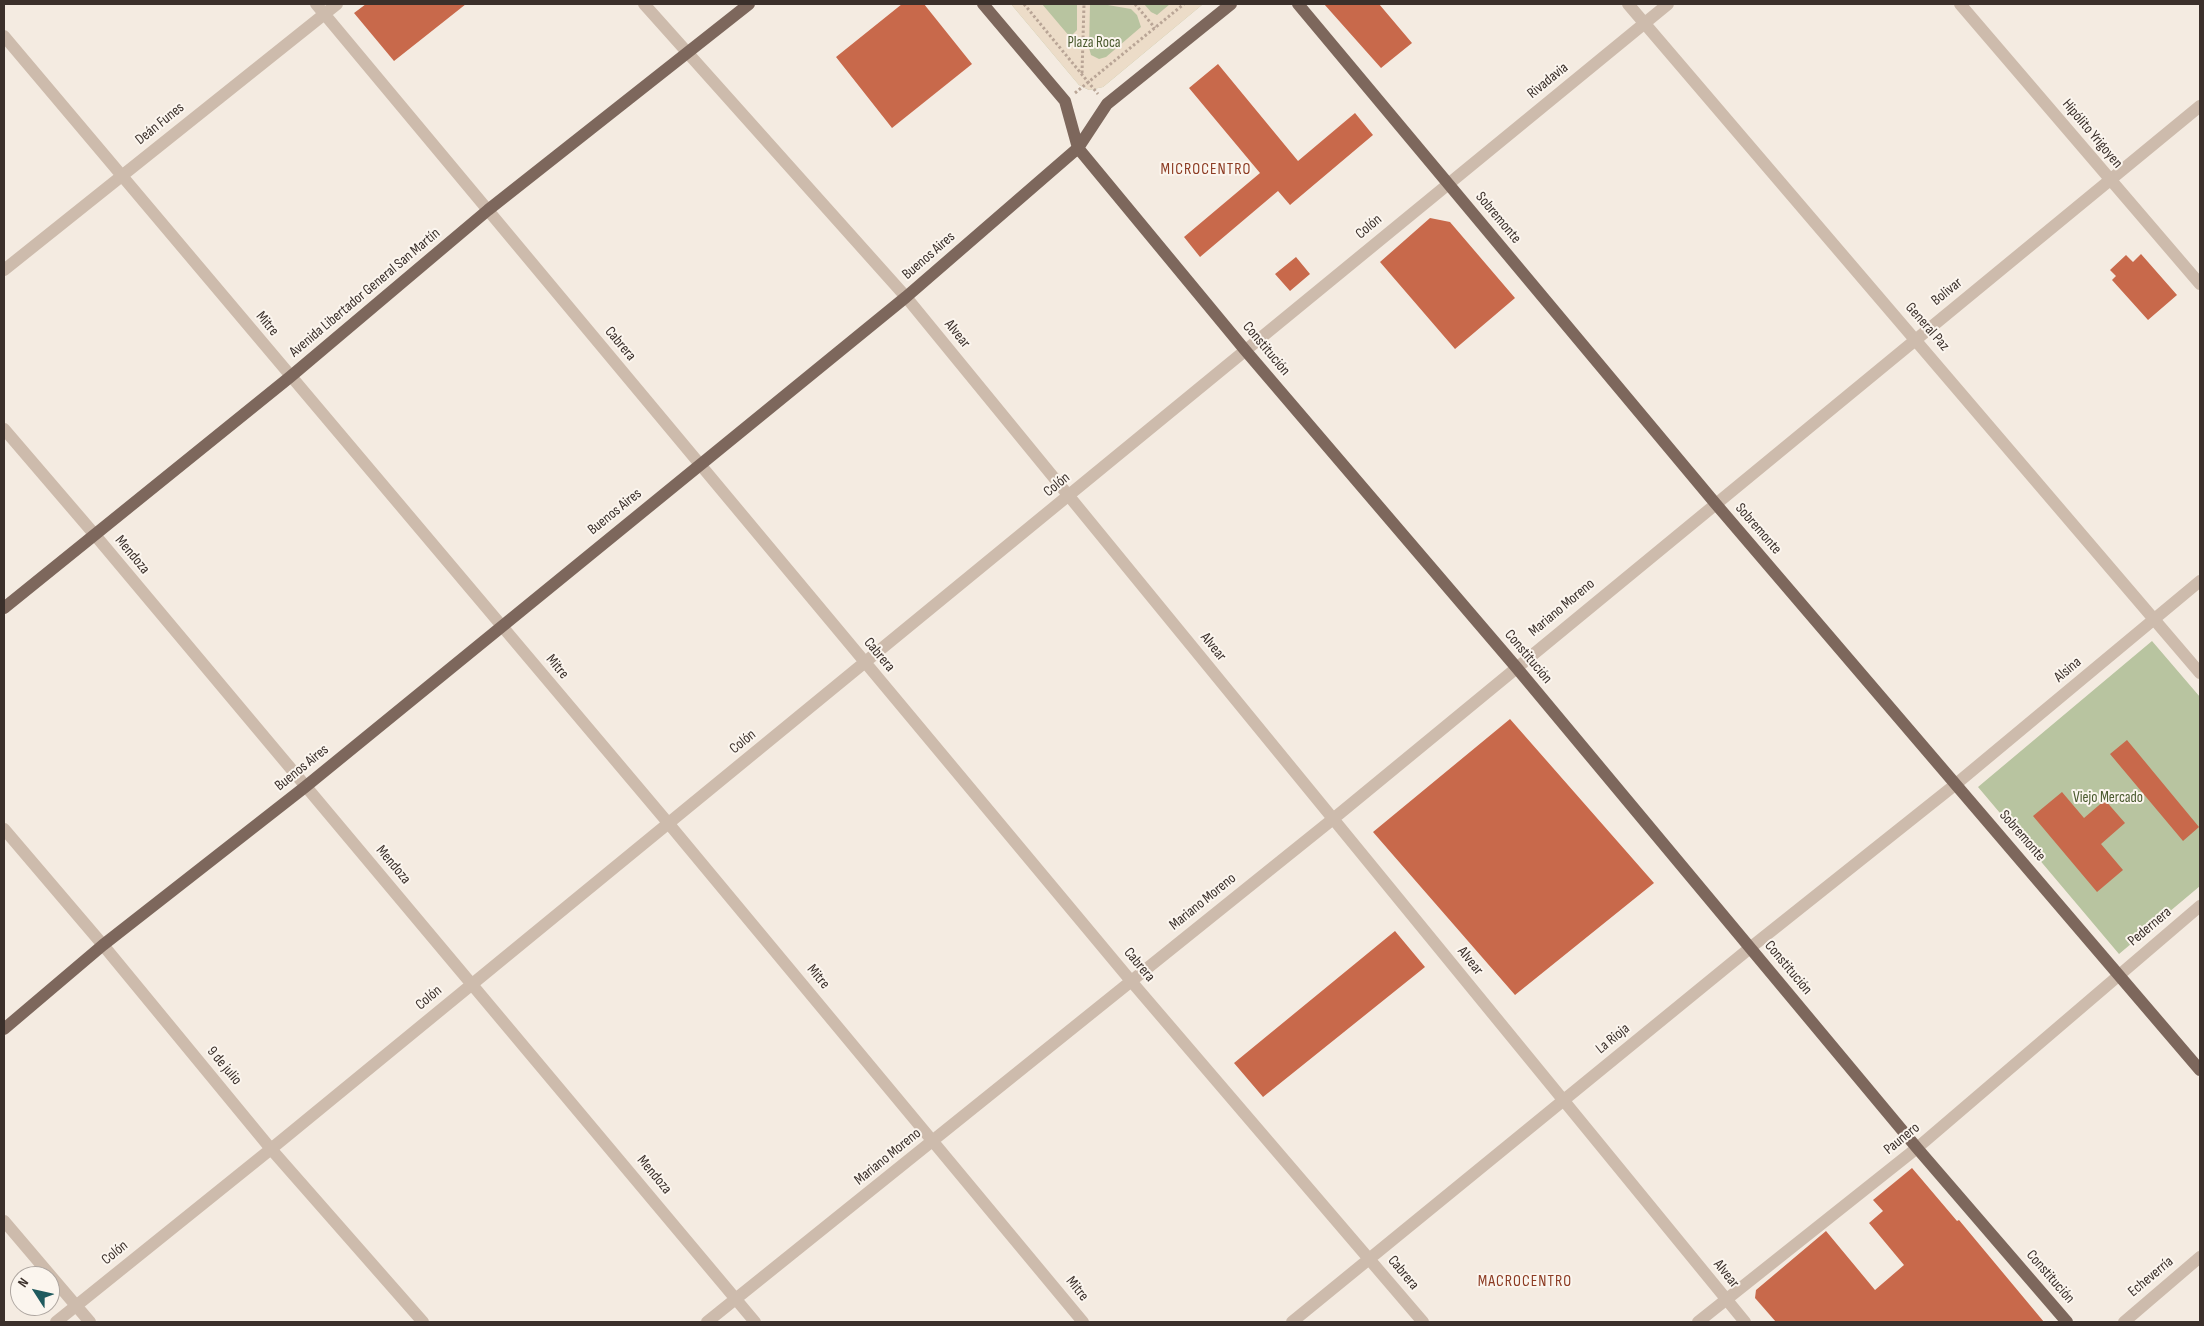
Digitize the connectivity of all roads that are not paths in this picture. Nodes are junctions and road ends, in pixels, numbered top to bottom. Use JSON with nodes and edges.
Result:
{"nodes":[{"id":1,"x":337,"y":4,"type":"edge"},
{"id":2,"x":644,"y":4,"type":"edge"},
{"id":3,"x":749,"y":4,"type":"edge"},
{"id":4,"x":983,"y":4,"type":"edge"},
{"id":5,"x":1231,"y":4,"type":"edge"},
{"id":6,"x":1298,"y":4,"type":"edge"},
{"id":7,"x":1628,"y":4,"type":"edge"},
{"id":8,"x":1668,"y":4,"type":"edge"},
{"id":9,"x":1960,"y":4,"type":"edge"},
{"id":10,"x":320,"y":9,"type":"edge"},
{"id":11,"x":1644,"y":23,"type":"junction"},
{"id":12,"x":4,"y":36,"type":"edge"},
{"id":13,"x":688,"y":53,"type":"junction"},
{"id":14,"x":2200,"y":106,"type":"edge"},
{"id":15,"x":1078,"y":148,"type":"junction"},
{"id":16,"x":122,"y":174,"type":"junction"},
{"id":17,"x":2109,"y":180,"type":"junction"},
{"id":18,"x":1448,"y":183,"type":"junction"},
{"id":19,"x":488,"y":210,"type":"junction"},
{"id":20,"x":4,"y":270,"type":"edge"},
{"id":21,"x":2200,"y":284,"type":"edge"},
{"id":22,"x":906,"y":297,"type":"junction"},
{"id":23,"x":1916,"y":339,"type":"junction"},
{"id":24,"x":1245,"y":350,"type":"junction"},
{"id":25,"x":290,"y":377,"type":"junction"},
{"id":26,"x":4,"y":429,"type":"edge"},
{"id":27,"x":699,"y":465,"type":"junction"},
{"id":28,"x":1069,"y":496,"type":"junction"},
{"id":29,"x":1715,"y":503,"type":"junction"},
{"id":30,"x":95,"y":536,"type":"junction"},
{"id":31,"x":2200,"y":581,"type":"edge"},
{"id":32,"x":4,"y":608,"type":"edge"},
{"id":33,"x":2154,"y":620,"type":"junction"},
{"id":34,"x":500,"y":626,"type":"junction"},
{"id":35,"x":865,"y":663,"type":"junction"},
{"id":36,"x":1516,"y":667,"type":"junction"},
{"id":37,"x":2200,"y":673,"type":"edge"},
{"id":38,"x":1956,"y":784,"type":"junction"},
{"id":39,"x":305,"y":787,"type":"junction"},
{"id":40,"x":1333,"y":819,"type":"junction"},
{"id":41,"x":669,"y":824,"type":"junction"},
{"id":42,"x":4,"y":829,"type":"edge"},
{"id":43,"x":2200,"y":906,"type":"edge"},
{"id":44,"x":103,"y":945,"type":"junction"},
{"id":45,"x":1750,"y":948,"type":"junction"},
{"id":46,"x":2120,"y":974,"type":"junction"},
{"id":47,"x":1131,"y":981,"type":"junction"},
{"id":48,"x":472,"y":983,"type":"junction"},
{"id":49,"x":4,"y":1029,"type":"edge"},
{"id":50,"x":2200,"y":1070,"type":"edge"},
{"id":51,"x":1563,"y":1100,"type":"junction"},
{"id":52,"x":934,"y":1140,"type":"junction"},
{"id":53,"x":1917,"y":1148,"type":"junction"},
{"id":54,"x":272,"y":1149,"type":"junction"},
{"id":55,"x":4,"y":1221,"type":"edge"},
{"id":56,"x":2200,"y":1257,"type":"edge"},
{"id":57,"x":1370,"y":1258,"type":"junction"},
{"id":58,"x":736,"y":1299,"type":"junction"},
{"id":59,"x":1726,"y":1300,"type":"junction"},
{"id":60,"x":76,"y":1305,"type":"junction"},
{"id":61,"x":56,"y":1322,"type":"edge"},
{"id":62,"x":90,"y":1322,"type":"edge"},
{"id":63,"x":423,"y":1322,"type":"edge"},
{"id":64,"x":707,"y":1322,"type":"edge"},
{"id":65,"x":756,"y":1322,"type":"edge"},
{"id":66,"x":1083,"y":1322,"type":"edge"},
{"id":67,"x":1292,"y":1322,"type":"edge"},
{"id":68,"x":1423,"y":1322,"type":"edge"},
{"id":69,"x":1698,"y":1322,"type":"edge"},
{"id":70,"x":1745,"y":1322,"type":"edge"},
{"id":71,"x":2067,"y":1322,"type":"edge"},
{"id":72,"x":2124,"y":1322,"type":"edge"}],
"edges":[{"from":1,"to":10,"type":"street","name":"Deán Funes"},
{"from":2,"to":13,"type":"street","name":"Alvear"},
{"from":3,"to":13,"type":"main road","name":"Avenida Libertador General San Martín"},
{"from":4,"to":15,"type":"main road","name":"Constitución"},
{"from":5,"to":15,"type":"main road","name":"Buenos Aires"},
{"from":6,"to":18,"type":"main road","name":"Sobremonte"},
{"from":7,"to":11,"type":"street","name":"General Paz"},
{"from":8,"to":11,"type":"street","name":"Rivadavia"},
{"from":9,"to":17,"type":"street","name":"Hipólito Yrigoyen"},
{"from":10,"to":16,"type":"street","name":"Deán Funes"},
{"from":10,"to":19,"type":"street","name":"Cabrera"},
{"from":11,"to":18,"type":"street","name":"Rivadavia"},
{"from":11,"to":23,"type":"street","name":"General Paz"},
{"from":12,"to":16,"type":"street","name":"Mitre"},
{"from":13,"to":19,"type":"main road","name":"Avenida Libertador General San Martín"},
{"from":13,"to":22,"type":"street","name":"Alvear"},
{"from":14,"to":17,"type":"street","name":"Bolivar"},
{"from":15,"to":22,"type":"main road","name":"Buenos Aires"},
{"from":15,"to":24,"type":"main road","name":"Constitución"},
{"from":16,"to":20,"type":"street","name":"Deán Funes"},
{"from":16,"to":25,"type":"street","name":"Mitre"},
{"from":17,"to":21,"type":"street","name":"Hipólito Yrigoyen"},
{"from":17,"to":23,"type":"street","name":"Bolivar"},
{"from":18,"to":24,"type":"street","name":"Colón"},
{"from":18,"to":29,"type":"main road","name":"Sobremonte"},
{"from":19,"to":25,"type":"main road","name":"Avenida Libertador General San Martín"},
{"from":19,"to":27,"type":"street","name":"Cabrera"},
{"from":22,"to":27,"type":"main road","name":"Buenos Aires"},
{"from":22,"to":28,"type":"street","name":"Alvear"},
{"from":23,"to":29,"type":"street","name":"Bolivar"},
{"from":23,"to":33,"type":"street","name":"General Paz"},
{"from":24,"to":28,"type":"street","name":"Colón"},
{"from":24,"to":36,"type":"main road","name":"Constitución"},
{"from":25,"to":30,"type":"main road","name":"Avenida Libertador General San Martín"},
{"from":25,"to":34,"type":"street","name":"Mitre"},
{"from":26,"to":30,"type":"street","name":"Mendoza"},
{"from":27,"to":34,"type":"main road","name":"Buenos Aires"},
{"from":27,"to":35,"type":"street","name":"Cabrera"},
{"from":28,"to":35,"type":"street","name":"Colón"},
{"from":28,"to":40,"type":"street","name":"Alvear"},
{"from":29,"to":36,"type":"street","name":"Mariano Moreno"},
{"from":29,"to":38,"type":"main road","name":"Sobremonte"},
{"from":30,"to":32,"type":"main road","name":"Avenida Libertador General San Martín"},
{"from":30,"to":39,"type":"street","name":"Mendoza"},
{"from":31,"to":33,"type":"street","name":"Alsina"},
{"from":33,"to":37,"type":"street","name":"General Paz"},
{"from":33,"to":38,"type":"street","name":"Alsina"},
{"from":34,"to":39,"type":"main road","name":"Buenos Aires"},
{"from":34,"to":41,"type":"street","name":"Mitre"},
{"from":35,"to":41,"type":"street","name":"Colón"},
{"from":35,"to":47,"type":"street","name":"Cabrera"},
{"from":36,"to":40,"type":"street","name":"Mariano Moreno"},
{"from":36,"to":45,"type":"main road","name":"Constitución"},
{"from":38,"to":45,"type":"street","name":"La Rioja"},
{"from":38,"to":46,"type":"main road","name":"Sobremonte"},
{"from":39,"to":44,"type":"main road","name":"Buenos Aires"},
{"from":39,"to":48,"type":"street","name":"Mendoza"},
{"from":40,"to":47,"type":"street","name":"Mariano Moreno"},
{"from":40,"to":51,"type":"street","name":"Alvear"},
{"from":41,"to":48,"type":"street","name":"Colón"},
{"from":41,"to":52,"type":"street","name":"Mitre"},
{"from":42,"to":44,"type":"street","name":"9 de julio"},
{"from":43,"to":46,"type":"street","name":"Pedernera"},
{"from":44,"to":49,"type":"main road","name":"Buenos Aires"},
{"from":44,"to":54,"type":"street","name":"9 de julio"},
{"from":45,"to":51,"type":"street","name":"La Rioja"},
{"from":45,"to":53,"type":"main road","name":"Constitución"},
{"from":46,"to":50,"type":"main road","name":"Sobremonte"},
{"from":46,"to":53,"type":"street","name":"Paunero"},
{"from":47,"to":52,"type":"street","name":"Mariano Moreno"},
{"from":47,"to":57,"type":"street","name":"Cabrera"},
{"from":48,"to":54,"type":"street","name":"Colón"},
{"from":48,"to":58,"type":"street","name":"Mendoza"},
{"from":51,"to":57,"type":"street","name":"La Rioja"},
{"from":51,"to":59,"type":"street","name":"Alvear"},
{"from":52,"to":58,"type":"street","name":"Mariano Moreno"},
{"from":52,"to":66,"type":"street","name":"Mitre"},
{"from":53,"to":59,"type":"street","name":"Paunero"},
{"from":53,"to":71,"type":"main road","name":"Constitución"},
{"from":54,"to":60,"type":"street","name":"Colón"},
{"from":54,"to":63,"type":"street","name":"9 de julio"},
{"from":55,"to":60,"type":"street"},
{"from":56,"to":72,"type":"street","name":"Echeverría"},
{"from":57,"to":67,"type":"street","name":"La Rioja"},
{"from":57,"to":68,"type":"street","name":"Cabrera"},
{"from":58,"to":64,"type":"street","name":"Mariano Moreno"},
{"from":58,"to":65,"type":"street","name":"Mendoza"},
{"from":59,"to":69,"type":"street","name":"Paunero"},
{"from":59,"to":70,"type":"street","name":"Alvear"},
{"from":60,"to":61,"type":"street","name":"Colón"},
{"from":60,"to":62,"type":"street"}]}
